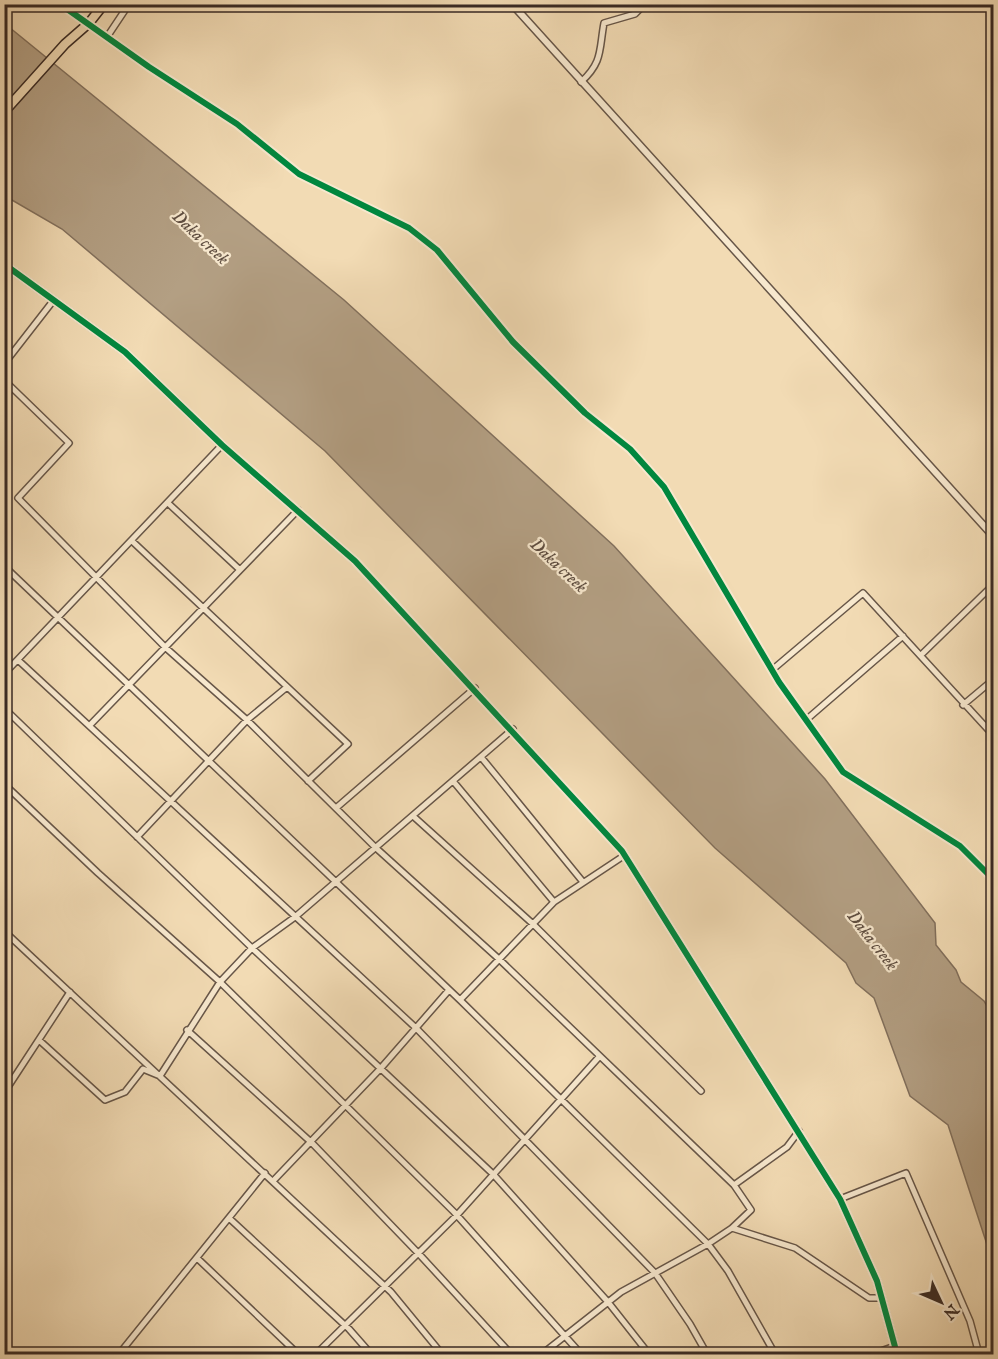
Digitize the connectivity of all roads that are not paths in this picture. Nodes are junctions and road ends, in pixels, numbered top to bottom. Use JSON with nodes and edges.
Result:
{"nodes":[{"id":1,"x":60,"y":4,"type":"edge"},
{"id":2,"x":104,"y":4,"type":"edge"},
{"id":3,"x":129,"y":4,"type":"edge"},
{"id":4,"x":512,"y":4,"type":"edge"},
{"id":5,"x":645,"y":4,"type":"edge"},
{"id":6,"x":89,"y":23,"type":"junction"},
{"id":7,"x":107,"y":37,"type":"junction"},
{"id":8,"x":581,"y":82,"type":"junction"},
{"id":9,"x":4,"y":112,"type":"edge"},
{"id":10,"x":4,"y":264,"type":"edge"},
{"id":11,"x":53,"y":300,"type":"junction"},
{"id":12,"x":4,"y":364,"type":"edge"},
{"id":13,"x":4,"y":380,"type":"edge"},
{"id":14,"x":222,"y":445,"type":"junction"},
{"id":15,"x":169,"y":504,"type":"junction"},
{"id":16,"x":298,"y":510,"type":"junction"},
{"id":17,"x":993,"y":537,"type":"edge"},
{"id":18,"x":132,"y":542,"type":"junction"},
{"id":19,"x":4,"y":566,"type":"edge"},
{"id":20,"x":239,"y":569,"type":"junction"},
{"id":21,"x":98,"y":576,"type":"junction"},
{"id":22,"x":993,"y":584,"type":"edge"},
{"id":23,"x":203,"y":608,"type":"junction"},
{"id":24,"x":58,"y":618,"type":"junction"},
{"id":25,"x":903,"y":636,"type":"junction"},
{"id":26,"x":166,"y":648,"type":"junction"},
{"id":27,"x":921,"y":655,"type":"junction"},
{"id":28,"x":18,"y":660,"type":"junction"},
{"id":29,"x":772,"y":670,"type":"junction"},
{"id":30,"x":4,"y":674,"type":"edge"},
{"id":31,"x":993,"y":679,"type":"edge"},
{"id":32,"x":128,"y":685,"type":"junction"},
{"id":33,"x":287,"y":687,"type":"junction"},
{"id":34,"x":475,"y":688,"type":"junction"},
{"id":35,"x":963,"y":705,"type":"junction"},
{"id":36,"x":4,"y":708,"type":"edge"},
{"id":37,"x":247,"y":720,"type":"junction"},
{"id":38,"x":806,"y":720,"type":"junction"},
{"id":39,"x":90,"y":724,"type":"junction"},
{"id":40,"x":513,"y":729,"type":"junction"},
{"id":41,"x":993,"y":736,"type":"edge"},
{"id":42,"x":480,"y":757,"type":"junction"},
{"id":43,"x":208,"y":762,"type":"junction"},
{"id":44,"x":453,"y":780,"type":"junction"},
{"id":45,"x":309,"y":781,"type":"junction"},
{"id":46,"x":4,"y":784,"type":"edge"},
{"id":47,"x":172,"y":801,"type":"junction"},
{"id":48,"x":336,"y":808,"type":"junction"},
{"id":49,"x":412,"y":816,"type":"junction"},
{"id":50,"x":137,"y":837,"type":"junction"},
{"id":51,"x":376,"y":848,"type":"junction"},
{"id":52,"x":625,"y":855,"type":"junction"},
{"id":53,"x":993,"y":880,"type":"edge"},
{"id":54,"x":335,"y":882,"type":"junction"},
{"id":55,"x":583,"y":882,"type":"junction"},
{"id":56,"x":554,"y":902,"type":"junction"},
{"id":57,"x":294,"y":917,"type":"junction"},
{"id":58,"x":533,"y":924,"type":"junction"},
{"id":59,"x":4,"y":931,"type":"edge"},
{"id":60,"x":252,"y":948,"type":"junction"},
{"id":61,"x":500,"y":960,"type":"junction"},
{"id":62,"x":220,"y":982,"type":"junction"},
{"id":63,"x":449,"y":990,"type":"junction"},
{"id":64,"x":70,"y":992,"type":"junction"},
{"id":65,"x":460,"y":1000,"type":"junction"},
{"id":66,"x":416,"y":1028,"type":"junction"},
{"id":67,"x":187,"y":1030,"type":"junction"},
{"id":68,"x":39,"y":1040,"type":"junction"},
{"id":69,"x":599,"y":1057,"type":"junction"},
{"id":70,"x":381,"y":1068,"type":"junction"},
{"id":71,"x":160,"y":1076,"type":"junction"},
{"id":72,"x":701,"y":1091,"type":"dead end"},
{"id":73,"x":4,"y":1093,"type":"edge"},
{"id":74,"x":560,"y":1098,"type":"junction"},
{"id":75,"x":345,"y":1107,"type":"junction"},
{"id":76,"x":799,"y":1131,"type":"junction"},
{"id":77,"x":524,"y":1139,"type":"junction"},
{"id":78,"x":312,"y":1143,"type":"junction"},
{"id":79,"x":266,"y":1173,"type":"junction"},
{"id":80,"x":493,"y":1174,"type":"junction"},
{"id":81,"x":274,"y":1180,"type":"junction"},
{"id":82,"x":734,"y":1185,"type":"junction"},
{"id":83,"x":840,"y":1199,"type":"junction"},
{"id":84,"x":457,"y":1215,"type":"junction"},
{"id":85,"x":229,"y":1218,"type":"junction"},
{"id":86,"x":732,"y":1228,"type":"junction"},
{"id":87,"x":708,"y":1244,"type":"junction"},
{"id":88,"x":420,"y":1254,"type":"junction"},
{"id":89,"x":197,"y":1258,"type":"junction"},
{"id":90,"x":655,"y":1274,"type":"junction"},
{"id":91,"x":385,"y":1286,"type":"junction"},
{"id":92,"x":882,"y":1298,"type":"junction"},
{"id":93,"x":608,"y":1302,"type":"junction"},
{"id":94,"x":344,"y":1325,"type":"junction"},
{"id":95,"x":563,"y":1336,"type":"junction"},
{"id":96,"x":895,"y":1346,"type":"junction"},
{"id":97,"x":119,"y":1354,"type":"edge"},
{"id":98,"x":298,"y":1354,"type":"edge"},
{"id":99,"x":316,"y":1354,"type":"edge"},
{"id":100,"x":371,"y":1354,"type":"edge"},
{"id":101,"x":442,"y":1354,"type":"edge"},
{"id":102,"x":511,"y":1354,"type":"edge"},
{"id":103,"x":542,"y":1354,"type":"edge"},
{"id":104,"x":581,"y":1354,"type":"edge"},
{"id":105,"x":649,"y":1354,"type":"edge"},
{"id":106,"x":707,"y":1354,"type":"edge"},
{"id":107,"x":775,"y":1354,"type":"edge"},
{"id":108,"x":872,"y":1354,"type":"edge"},
{"id":109,"x":897,"y":1354,"type":"edge"},
{"id":110,"x":979,"y":1354,"type":"edge"}],
"edges":[{"from":1,"to":6,"type":"street"},
{"from":2,"to":6,"type":"highway"},
{"from":3,"to":7,"type":"street"},
{"from":4,"to":8,"type":"street"},
{"from":5,"to":8,"type":"street"},
{"from":6,"to":7,"type":"street"},
{"from":6,"to":9,"type":"highway"},
{"from":7,"to":29,"type":"street"},
{"from":8,"to":17,"type":"street"},
{"from":10,"to":11,"type":"street"},
{"from":11,"to":12,"type":"street"},
{"from":11,"to":14,"type":"street"},
{"from":13,"to":21,"type":"street"},
{"from":14,"to":15,"type":"street"},
{"from":14,"to":16,"type":"street"},
{"from":15,"to":18,"type":"street"},
{"from":15,"to":20,"type":"street"},
{"from":16,"to":20,"type":"street"},
{"from":16,"to":34,"type":"street"},
{"from":18,"to":21,"type":"street"},
{"from":18,"to":23,"type":"street"},
{"from":19,"to":24,"type":"street"},
{"from":20,"to":23,"type":"street"},
{"from":21,"to":24,"type":"street"},
{"from":21,"to":26,"type":"street"},
{"from":22,"to":27,"type":"street"},
{"from":23,"to":26,"type":"street"},
{"from":23,"to":33,"type":"street"},
{"from":24,"to":28,"type":"street"},
{"from":24,"to":32,"type":"street"},
{"from":25,"to":27,"type":"street"},
{"from":25,"to":29,"type":"street"},
{"from":25,"to":38,"type":"street"},
{"from":26,"to":32,"type":"street"},
{"from":26,"to":37,"type":"street"},
{"from":27,"to":35,"type":"street"},
{"from":28,"to":30,"type":"street"},
{"from":28,"to":39,"type":"street"},
{"from":29,"to":38,"type":"street"},
{"from":31,"to":35,"type":"street"},
{"from":32,"to":39,"type":"street"},
{"from":32,"to":43,"type":"street"},
{"from":33,"to":37,"type":"street"},
{"from":33,"to":45,"type":"street"},
{"from":34,"to":40,"type":"street"},
{"from":34,"to":48,"type":"street"},
{"from":35,"to":41,"type":"street"},
{"from":36,"to":50,"type":"street"},
{"from":37,"to":43,"type":"street"},
{"from":37,"to":45,"type":"street"},
{"from":38,"to":53,"type":"street"},
{"from":39,"to":47,"type":"street"},
{"from":40,"to":42,"type":"street"},
{"from":40,"to":52,"type":"street"},
{"from":42,"to":44,"type":"street"},
{"from":42,"to":55,"type":"street"},
{"from":43,"to":47,"type":"street"},
{"from":43,"to":54,"type":"street"},
{"from":44,"to":49,"type":"street"},
{"from":44,"to":56,"type":"street"},
{"from":45,"to":48,"type":"street"},
{"from":46,"to":62,"type":"street"},
{"from":47,"to":50,"type":"street"},
{"from":47,"to":57,"type":"street"},
{"from":48,"to":51,"type":"street"},
{"from":49,"to":51,"type":"street"},
{"from":49,"to":58,"type":"street"},
{"from":50,"to":60,"type":"street"},
{"from":51,"to":54,"type":"street"},
{"from":51,"to":61,"type":"street"},
{"from":52,"to":55,"type":"street"},
{"from":52,"to":76,"type":"street"},
{"from":54,"to":57,"type":"street"},
{"from":54,"to":63,"type":"street"},
{"from":55,"to":56,"type":"street"},
{"from":56,"to":58,"type":"street"},
{"from":57,"to":60,"type":"street"},
{"from":57,"to":66,"type":"street"},
{"from":58,"to":61,"type":"street"},
{"from":58,"to":72,"type":"street"},
{"from":59,"to":64,"type":"street"},
{"from":60,"to":62,"type":"street"},
{"from":60,"to":70,"type":"street"},
{"from":61,"to":65,"type":"street"},
{"from":61,"to":69,"type":"street"},
{"from":62,"to":67,"type":"street"},
{"from":62,"to":75,"type":"street"},
{"from":63,"to":65,"type":"street"},
{"from":63,"to":66,"type":"street"},
{"from":64,"to":68,"type":"street"},
{"from":64,"to":71,"type":"street"},
{"from":65,"to":74,"type":"street"},
{"from":66,"to":70,"type":"street"},
{"from":66,"to":77,"type":"street"},
{"from":67,"to":71,"type":"street"},
{"from":67,"to":78,"type":"street"},
{"from":68,"to":71,"type":"street"},
{"from":68,"to":73,"type":"street"},
{"from":69,"to":74,"type":"street"},
{"from":69,"to":82,"type":"street"},
{"from":70,"to":75,"type":"street"},
{"from":70,"to":80,"type":"street"},
{"from":71,"to":79,"type":"street"},
{"from":74,"to":77,"type":"street"},
{"from":74,"to":87,"type":"street"},
{"from":75,"to":78,"type":"street"},
{"from":75,"to":84,"type":"street"},
{"from":76,"to":82,"type":"street"},
{"from":76,"to":83,"type":"street"},
{"from":77,"to":80,"type":"street"},
{"from":77,"to":90,"type":"street"},
{"from":78,"to":81,"type":"street"},
{"from":78,"to":88,"type":"street"},
{"from":79,"to":81,"type":"street"},
{"from":79,"to":85,"type":"street"},
{"from":80,"to":84,"type":"street"},
{"from":80,"to":93,"type":"street"},
{"from":81,"to":91,"type":"street"},
{"from":82,"to":86,"type":"street"},
{"from":83,"to":92,"type":"street"},
{"from":83,"to":110,"type":"street"},
{"from":84,"to":88,"type":"street"},
{"from":84,"to":95,"type":"street"},
{"from":85,"to":89,"type":"street"},
{"from":85,"to":94,"type":"street"},
{"from":86,"to":87,"type":"street"},
{"from":86,"to":92,"type":"street"},
{"from":87,"to":90,"type":"street"},
{"from":87,"to":107,"type":"street"},
{"from":88,"to":91,"type":"street"},
{"from":88,"to":102,"type":"street"},
{"from":89,"to":97,"type":"street"},
{"from":89,"to":98,"type":"street"},
{"from":90,"to":93,"type":"street"},
{"from":90,"to":106,"type":"street"},
{"from":91,"to":94,"type":"street"},
{"from":91,"to":101,"type":"street"},
{"from":92,"to":96,"type":"street"},
{"from":93,"to":95,"type":"street"},
{"from":93,"to":105,"type":"street"},
{"from":94,"to":99,"type":"street"},
{"from":94,"to":100,"type":"street"},
{"from":95,"to":103,"type":"street"},
{"from":95,"to":104,"type":"street"},
{"from":96,"to":108,"type":"street"},
{"from":96,"to":109,"type":"street"}]}
